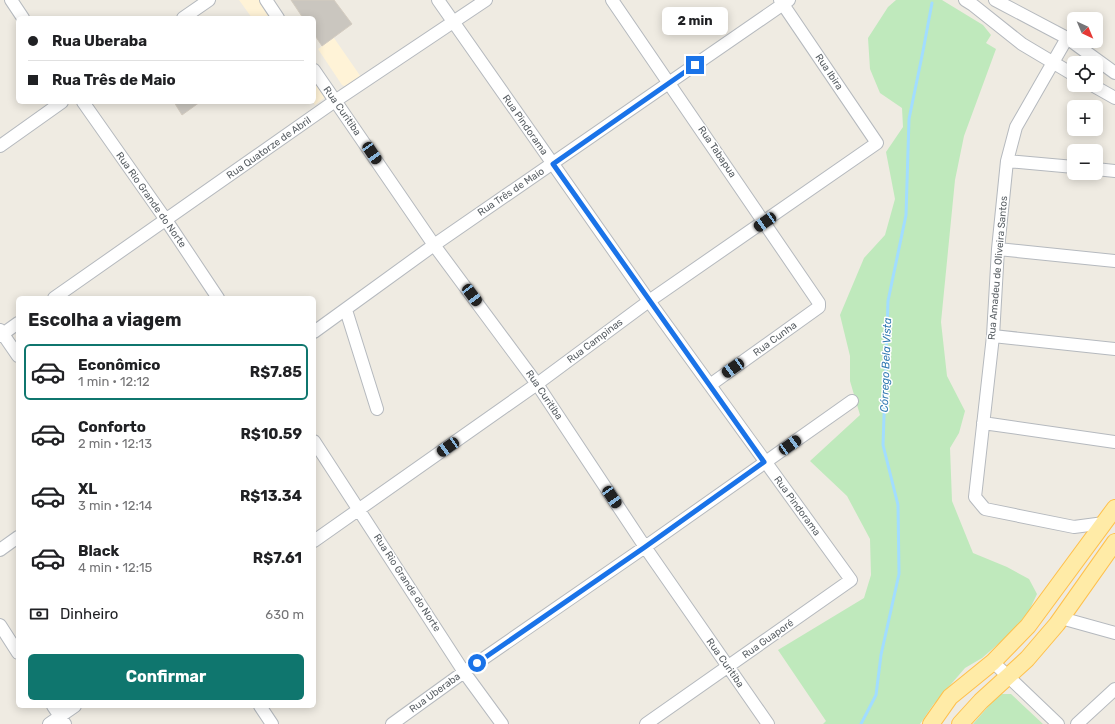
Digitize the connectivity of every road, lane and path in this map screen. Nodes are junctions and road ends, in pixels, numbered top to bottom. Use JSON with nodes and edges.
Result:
{"nodes":[{"id":1,"x":11,"y":0,"type":"edge"},
{"id":2,"x":209,"y":0,"type":"edge"},
{"id":3,"x":266,"y":0,"type":"edge"},
{"id":4,"x":438,"y":0,"type":"edge"},
{"id":5,"x":486,"y":0,"type":"edge"},
{"id":6,"x":612,"y":0,"type":"edge"},
{"id":7,"x":965,"y":0,"type":"edge"},
{"id":8,"x":1002,"y":1,"type":"edge"},
{"id":9,"x":784,"y":2,"type":"edge"},
{"id":10,"x":23,"y":16,"type":"edge"},
{"id":11,"x":186,"y":16,"type":"edge"},
{"id":12,"x":277,"y":16,"type":"edge"},
{"id":13,"x":453,"y":23,"type":"junction"},
{"id":14,"x":1067,"y":38,"type":"joint"},
{"id":15,"x":1081,"y":48,"type":"edge"},
{"id":16,"x":1052,"y":62,"type":"junction"},
{"id":17,"x":1067,"y":71,"type":"edge"},
{"id":18,"x":316,"y":73,"type":"edge"},
{"id":19,"x":1115,"y":73,"type":"edge"},
{"id":20,"x":670,"y":83,"type":"junction"},
{"id":21,"x":1103,"y":91,"type":"edge"},
{"id":22,"x":1115,"y":98,"type":"edge"},
{"id":23,"x":336,"y":101,"type":"junction"},
{"id":24,"x":59,"y":104,"type":"edge"},
{"id":25,"x":84,"y":104,"type":"edge"},
{"id":26,"x":877,"y":143,"type":"joint"},
{"id":27,"x":0,"y":146,"type":"edge"},
{"id":28,"x":1007,"y":161,"type":"junction"},
{"id":29,"x":553,"y":164,"type":"junction"},
{"id":30,"x":1067,"y":166,"type":"edge"},
{"id":31,"x":1103,"y":170,"type":"edge"},
{"id":32,"x":1115,"y":171,"type":"edge"},
{"id":33,"x":166,"y":220,"type":"junction"},
{"id":34,"x":765,"y":222,"type":"junction"},
{"id":35,"x":434,"y":245,"type":"junction"},
{"id":36,"x":998,"y":249,"type":"junction"},
{"id":37,"x":1115,"y":260,"type":"edge"},
{"id":38,"x":57,"y":296,"type":"edge"},
{"id":39,"x":217,"y":296,"type":"edge"},
{"id":40,"x":649,"y":301,"type":"junction"},
{"id":41,"x":820,"y":305,"type":"joint"},
{"id":42,"x":346,"y":310,"type":"junction"},
{"id":43,"x":16,"y":324,"type":"edge"},
{"id":44,"x":316,"y":331,"type":"edge"},
{"id":45,"x":1,"y":333,"type":"edge"},
{"id":46,"x":993,"y":336,"type":"junction"},
{"id":47,"x":1115,"y":349,"type":"edge"},
{"id":48,"x":16,"y":353,"type":"edge"},
{"id":49,"x":537,"y":384,"type":"junction"},
{"id":50,"x":710,"y":385,"type":"junction"},
{"id":51,"x":852,"y":401,"type":"dead end"},
{"id":52,"x":376,"y":409,"type":"dead end"},
{"id":53,"x":983,"y":423,"type":"junction"},
{"id":54,"x":1115,"y":442,"type":"edge"},
{"id":55,"x":316,"y":444,"type":"edge"},
{"id":56,"x":764,"y":462,"type":"junction"},
{"id":57,"x":1115,"y":508,"type":"edge"},
{"id":58,"x":359,"y":509,"type":"junction"},
{"id":59,"x":1104,"y":523,"type":"junction"},
{"id":60,"x":1074,"y":527,"type":"junction"},
{"id":61,"x":16,"y":538,"type":"edge"},
{"id":62,"x":316,"y":540,"type":"edge"},
{"id":63,"x":1115,"y":542,"type":"edge"},
{"id":64,"x":1088,"y":544,"type":"junction"},
{"id":65,"x":645,"y":547,"type":"junction"},
{"id":66,"x":0,"y":550,"type":"edge"},
{"id":67,"x":851,"y":580,"type":"joint"},
{"id":68,"x":1061,"y":618,"type":"junction"},
{"id":69,"x":0,"y":625,"type":"edge"},
{"id":70,"x":1115,"y":633,"type":"edge"},
{"id":71,"x":16,"y":650,"type":"edge"},
{"id":72,"x":992,"y":662,"type":"junction"},
{"id":73,"x":728,"y":667,"type":"junction"},
{"id":74,"x":464,"y":672,"type":"junction"},
{"id":75,"x":1006,"y":676,"type":"junction"},
{"id":76,"x":1115,"y":689,"type":"edge"},
{"id":77,"x":54,"y":708,"type":"edge"},
{"id":78,"x":73,"y":708,"type":"edge"},
{"id":79,"x":261,"y":708,"type":"edge"},
{"id":80,"x":62,"y":720,"type":"edge"},
{"id":81,"x":49,"y":724,"type":"edge"},
{"id":82,"x":272,"y":724,"type":"edge"},
{"id":83,"x":392,"y":724,"type":"edge"},
{"id":84,"x":502,"y":724,"type":"edge"},
{"id":85,"x":646,"y":724,"type":"edge"},
{"id":86,"x":768,"y":724,"type":"edge"},
{"id":87,"x":931,"y":724,"type":"edge"},
{"id":88,"x":960,"y":724,"type":"edge"},
{"id":89,"x":1058,"y":724,"type":"edge"},
{"id":90,"x":1077,"y":724,"type":"edge"}],
"edges":[{"from":1,"to":10,"type":"street"},
{"from":2,"to":11,"type":"street"},
{"from":3,"to":12,"type":"street"},
{"from":4,"to":13,"type":"street","name":"Rua Pindorama"},
{"from":5,"to":13,"type":"street","name":"Rua Quatorze de Abril"},
{"from":6,"to":20,"type":"street","name":"Rua Tabapua"},
{"from":7,"to":16,"type":"street"},
{"from":8,"to":14,"type":"street"},
{"from":9,"to":20,"type":"street","name":"Rua Três de Maio"},
{"from":9,"to":26,"type":"street","name":"Rua Ibira"},
{"from":13,"to":23,"type":"street","name":"Rua Quatorze de Abril"},
{"from":13,"to":29,"type":"street","name":"Rua Pindorama"},
{"from":14,"to":16,"type":"street","name":"Rua Amadeu de Oliveira Santos"},
{"from":15,"to":19,"type":"street"},
{"from":16,"to":17,"type":"street"},
{"from":16,"to":28,"type":"street","name":"Rua Amadeu de Oliveira Santos"},
{"from":18,"to":23,"type":"street","name":"Rua Curitiba"},
{"from":20,"to":29,"type":"street","name":"Rua Três de Maio"},
{"from":20,"to":34,"type":"street","name":"Rua Tabapua"},
{"from":21,"to":22,"type":"street"},
{"from":23,"to":33,"type":"street","name":"Rua Quatorze de Abril"},
{"from":23,"to":35,"type":"street","name":"Rua Curitiba"},
{"from":24,"to":27,"type":"street"},
{"from":25,"to":33,"type":"street","name":"Rua Rio Grande do Norte"},
{"from":26,"to":34,"type":"street","name":"Rua Campinas"},
{"from":28,"to":30,"type":"street"},
{"from":28,"to":36,"type":"street","name":"Rua Amadeu de Oliveira Santos"},
{"from":29,"to":35,"type":"street","name":"Rua Três de Maio"},
{"from":29,"to":40,"type":"street","name":"Rua Pindorama"},
{"from":31,"to":32,"type":"street"},
{"from":33,"to":38,"type":"street","name":"Rua Quatorze de Abril"},
{"from":33,"to":39,"type":"street","name":"Rua Rio Grande do Norte"},
{"from":34,"to":40,"type":"street","name":"Rua Campinas"},
{"from":34,"to":41,"type":"street","name":"Rua Tabapua"},
{"from":35,"to":42,"type":"street","name":"Rua Três de Maio"},
{"from":35,"to":49,"type":"street","name":"Rua Curitiba"},
{"from":36,"to":37,"type":"street"},
{"from":36,"to":46,"type":"street","name":"Rua Amadeu de Oliveira Santos"},
{"from":40,"to":49,"type":"street","name":"Rua Campinas"},
{"from":40,"to":50,"type":"street","name":"Rua Pindorama"},
{"from":41,"to":50,"type":"street","name":"Rua Cunha"},
{"from":42,"to":44,"type":"street","name":"Rua Três de Maio"},
{"from":42,"to":52,"type":"street"},
{"from":43,"to":45,"type":"street"},
{"from":45,"to":48,"type":"street"},
{"from":46,"to":47,"type":"street"},
{"from":46,"to":53,"type":"street","name":"Rua Amadeu de Oliveira Santos"},
{"from":49,"to":58,"type":"street","name":"Rua Campinas"},
{"from":49,"to":65,"type":"street","name":"Rua Curitiba"},
{"from":50,"to":56,"type":"street","name":"Rua Pindorama"},
{"from":51,"to":56,"type":"street","name":"Rua Uberaba"},
{"from":53,"to":54,"type":"street"},
{"from":53,"to":60,"type":"street","name":"Rua Amadeu de Oliveira Santos"},
{"from":55,"to":58,"type":"street","name":"Rua Rio Grande do Norte"},
{"from":56,"to":65,"type":"street","name":"Rua Uberaba"},
{"from":56,"to":67,"type":"street","name":"Rua Pindorama"},
{"from":57,"to":59,"type":"main road"},
{"from":58,"to":62,"type":"street","name":"Rua Campinas"},
{"from":58,"to":74,"type":"street","name":"Rua Rio Grande do Norte"},
{"from":59,"to":60,"type":"street"},
{"from":59,"to":64,"type":"main road"},
{"from":60,"to":64,"type":"street"},
{"from":61,"to":66,"type":"street"},
{"from":63,"to":68,"type":"main road"},
{"from":64,"to":72,"type":"main road"},
{"from":65,"to":73,"type":"street","name":"Rua Curitiba"},
{"from":65,"to":74,"type":"street","name":"Rua Uberaba"},
{"from":67,"to":73,"type":"street","name":"Rua Guaporé"},
{"from":68,"to":70,"type":"street"},
{"from":68,"to":75,"type":"main road"},
{"from":69,"to":71,"type":"street"},
{"from":72,"to":75,"type":"street"},
{"from":72,"to":87,"type":"main road"},
{"from":73,"to":85,"type":"street","name":"Rua Guaporé"},
{"from":73,"to":86,"type":"street","name":"Rua Curitiba"},
{"from":74,"to":83,"type":"street","name":"Rua Uberaba"},
{"from":74,"to":84,"type":"street","name":"Rua Rio Grande do Norte"},
{"from":75,"to":88,"type":"main road"},
{"from":75,"to":89,"type":"street"},
{"from":76,"to":90,"type":"street"},
{"from":77,"to":80,"type":"street"},
{"from":78,"to":80,"type":"street"},
{"from":79,"to":82,"type":"street"},
{"from":80,"to":81,"type":"street"}]}
